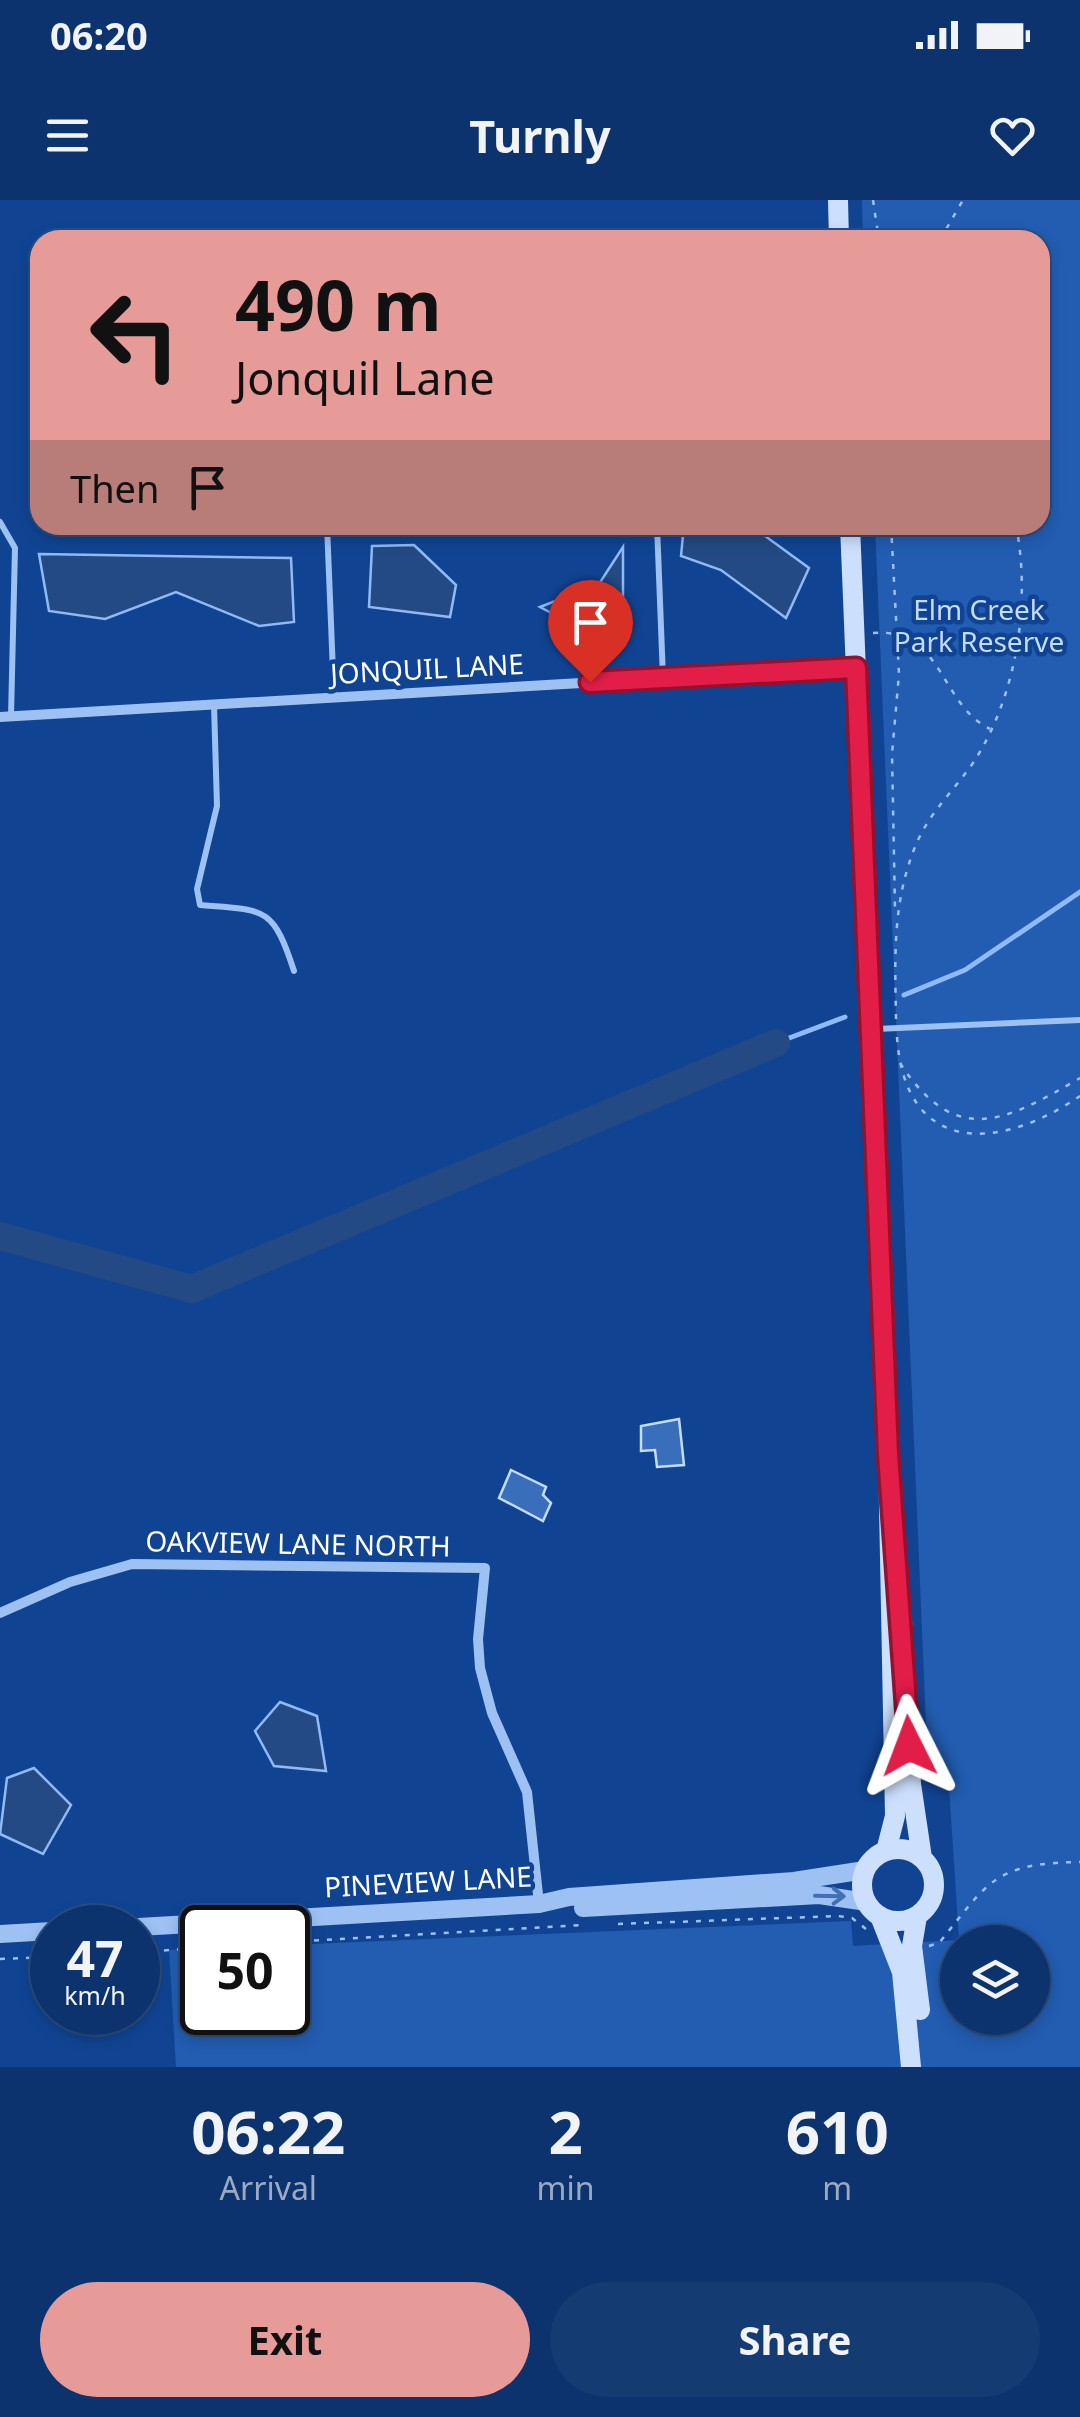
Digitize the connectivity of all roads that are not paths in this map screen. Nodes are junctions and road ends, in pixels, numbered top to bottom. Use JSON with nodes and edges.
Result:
{"nodes":[{"id":1,"x":838,"y":200,"type":"edge"},
{"id":2,"x":840,"y":230,"type":"edge"},
{"id":3,"x":0,"y":522,"type":"edge"},
{"id":4,"x":326,"y":535,"type":"edge"},
{"id":5,"x":657,"y":535,"type":"edge"},
{"id":6,"x":850,"y":535,"type":"edge"},
{"id":7,"x":856,"y":668,"type":"junction"},
{"id":8,"x":663,"y":678,"type":"junction"},
{"id":9,"x":334,"y":697,"type":"junction"},
{"id":10,"x":214,"y":704,"type":"junction"},
{"id":11,"x":5,"y":716,"type":"edge"},
{"id":12,"x":294,"y":971,"type":"dead end"},
{"id":13,"x":1080,"y":1020,"type":"edge"},
{"id":14,"x":872,"y":1029,"type":"junction"},
{"id":15,"x":888,"y":1454,"type":"junction"},
{"id":16,"x":0,"y":1613,"type":"edge"},
{"id":17,"x":886,"y":1851,"type":"junction"},
{"id":18,"x":922,"y":1858,"type":"junction"},
{"id":19,"x":865,"y":1870,"type":"junction"},
{"id":20,"x":559,"y":1902,"type":"junction"},
{"id":21,"x":539,"y":1904,"type":"junction"},
{"id":22,"x":918,"y":1916,"type":"junction"},
{"id":23,"x":872,"y":1917,"type":"junction"},
{"id":24,"x":160,"y":1926,"type":"edge"},
{"id":25,"x":30,"y":1933,"type":"edge"},
{"id":26,"x":0,"y":1934,"type":"edge"},
{"id":27,"x":912,"y":2067,"type":"edge"},
{"id":28,"x":924,"y":2067,"type":"edge"}],
"edges":[{"from":1,"to":2,"type":"main road"},
{"from":3,"to":11,"type":"lane"},
{"from":4,"to":9,"type":"lane"},
{"from":5,"to":8,"type":"lane"},
{"from":6,"to":7,"type":"main road"},
{"from":7,"to":8,"type":"street","name":"JONQUIL LANE"},
{"from":7,"to":14,"type":"main road"},
{"from":8,"to":9,"type":"street","name":"JONQUIL LANE"},
{"from":9,"to":10,"type":"street","name":"JONQUIL LANE"},
{"from":10,"to":11,"type":"street","name":"JONQUIL LANE"},
{"from":10,"to":12,"type":"lane"},
{"from":13,"to":14,"type":"lane"},
{"from":14,"to":15,"type":"main road"},
{"from":15,"to":17,"type":"main road"},
{"from":15,"to":18,"type":"main road"},
{"from":16,"to":21,"type":"street","name":"OAKVIEW LANE NORTH"},
{"from":17,"to":18,"type":"main road"},
{"from":17,"to":19,"type":"main road"},
{"from":18,"to":22,"type":"main road"},
{"from":19,"to":20,"type":"street","name":"PINEVIEW LANE"},
{"from":19,"to":23,"type":"main road"},
{"from":20,"to":21,"type":"street","name":"PINEVIEW LANE"},
{"from":20,"to":23,"type":"street","name":"PINEVIEW LANE","one_way":true},
{"from":21,"to":24,"type":"street","name":"PINEVIEW LANE"},
{"from":22,"to":23,"type":"main road"},
{"from":22,"to":28,"type":"main road"},
{"from":23,"to":27,"type":"main road"},
{"from":25,"to":26,"type":"street"}]}
